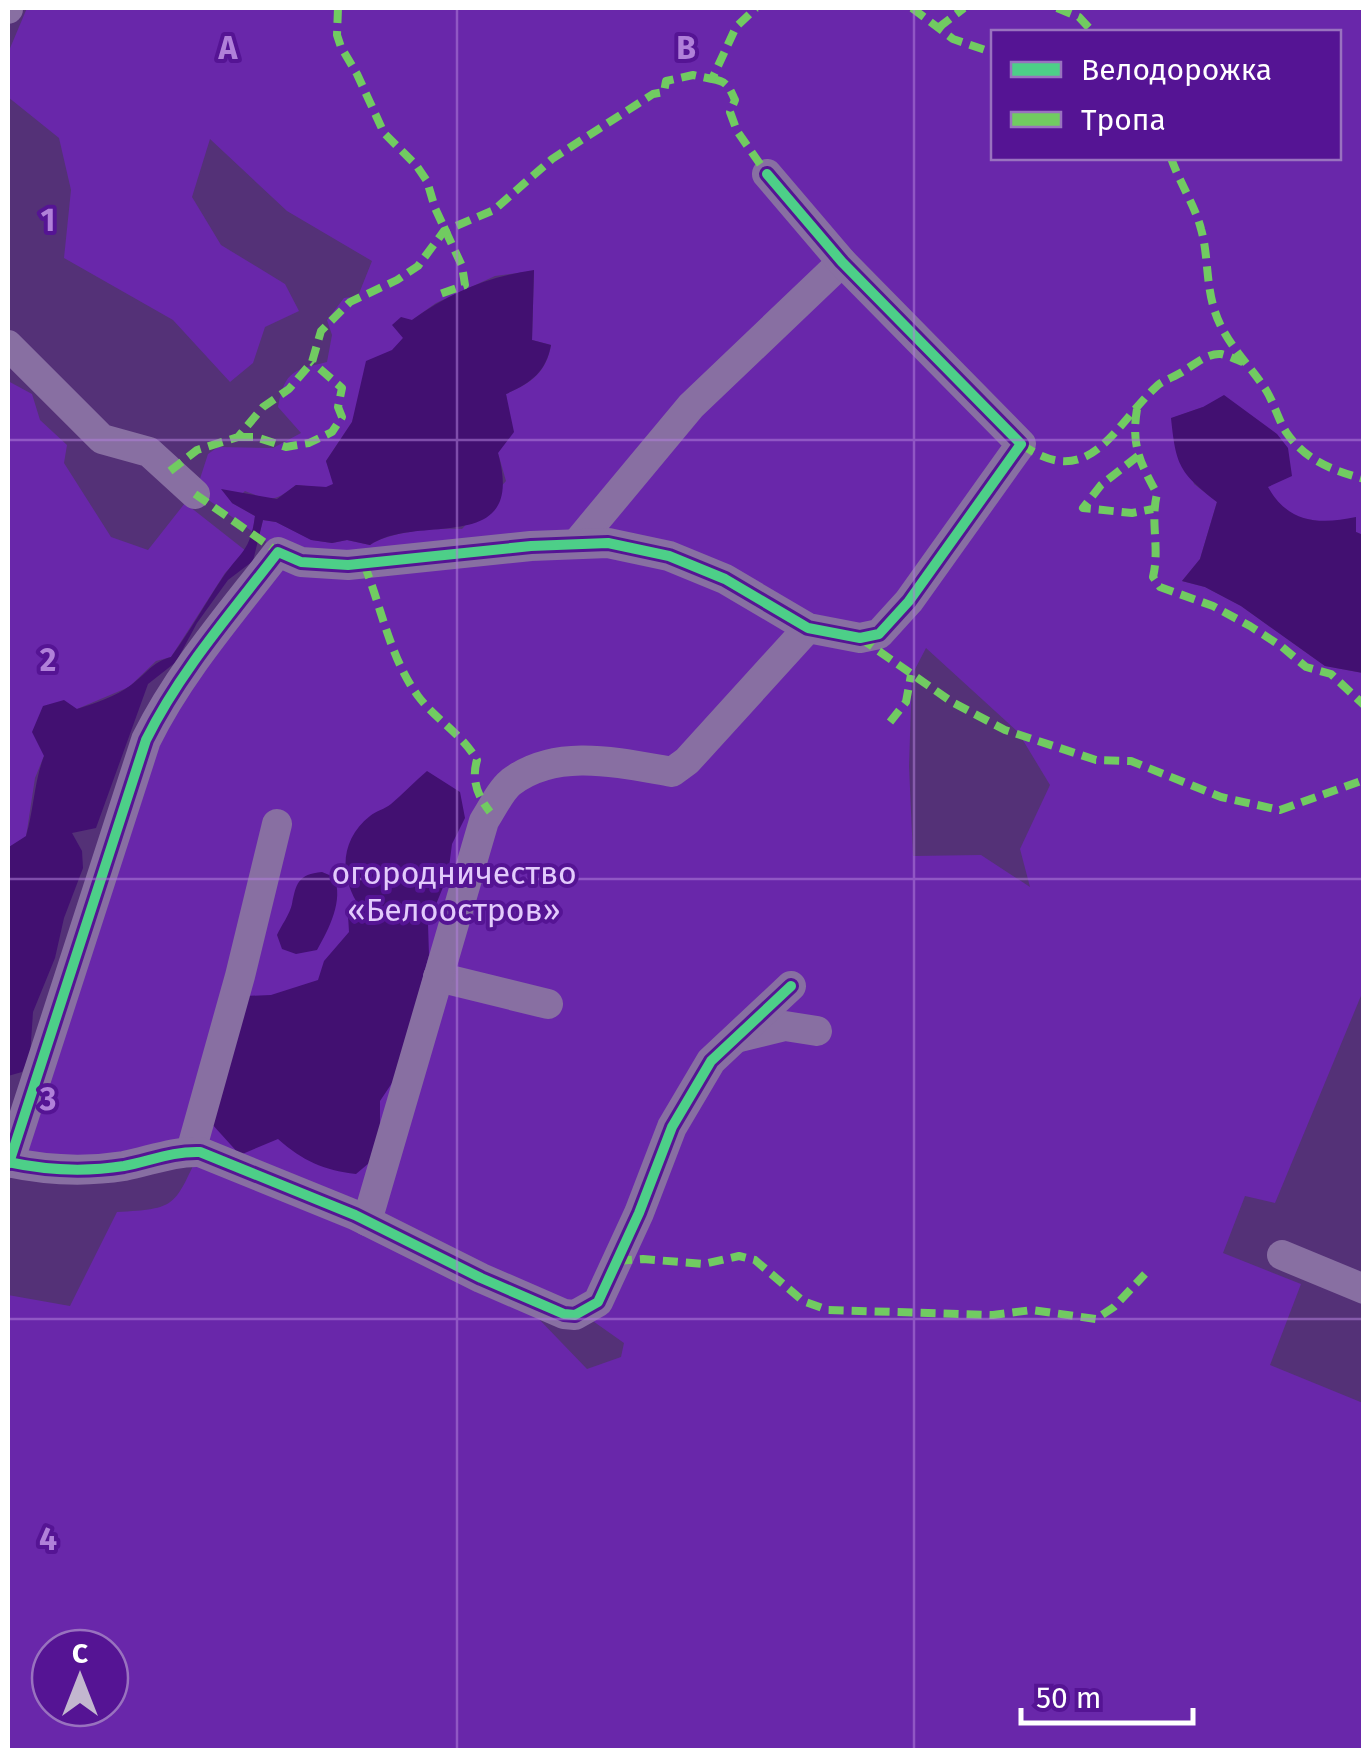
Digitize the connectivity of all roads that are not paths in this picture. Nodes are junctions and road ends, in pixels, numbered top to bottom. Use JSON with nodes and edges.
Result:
{"nodes":[{"id":1,"x":767,"y":174,"type":"dead end"},
{"id":2,"x":842,"y":262,"type":"junction"},
{"id":3,"x":8,"y":345,"type":"edge"},
{"id":4,"x":195,"y":494,"type":"dead end"},
{"id":5,"x":577,"y":544,"type":"junction"},
{"id":6,"x":808,"y":628,"type":"junction"},
{"id":7,"x":277,"y":824,"type":"dead end"},
{"id":8,"x":438,"y":977,"type":"junction"},
{"id":9,"x":791,"y":986,"type":"dead end"},
{"id":10,"x":548,"y":1004,"type":"dead end"},
{"id":11,"x":817,"y":1031,"type":"dead end"},
{"id":12,"x":732,"y":1039,"type":"junction"},
{"id":13,"x":191,"y":1152,"type":"junction"},
{"id":14,"x":8,"y":1162,"type":"edge"},
{"id":15,"x":367,"y":1221,"type":"junction"},
{"id":16,"x":1282,"y":1255,"type":"dead end"},
{"id":17,"x":1364,"y":1289,"type":"edge"}],
"edges":[{"from":1,"to":2,"type":"street"},
{"from":2,"to":5,"type":"street"},
{"from":2,"to":6,"type":"street"},
{"from":3,"to":4,"type":"street"},
{"from":5,"to":6,"type":"street"},
{"from":5,"to":14,"type":"street"},
{"from":6,"to":8,"type":"street"},
{"from":7,"to":13,"type":"street"},
{"from":8,"to":10,"type":"street"},
{"from":8,"to":15,"type":"street"},
{"from":9,"to":12,"type":"street"},
{"from":11,"to":12,"type":"street"},
{"from":12,"to":15,"type":"street"},
{"from":13,"to":14,"type":"street"},
{"from":13,"to":15,"type":"street"},
{"from":16,"to":17,"type":"street"}]}
